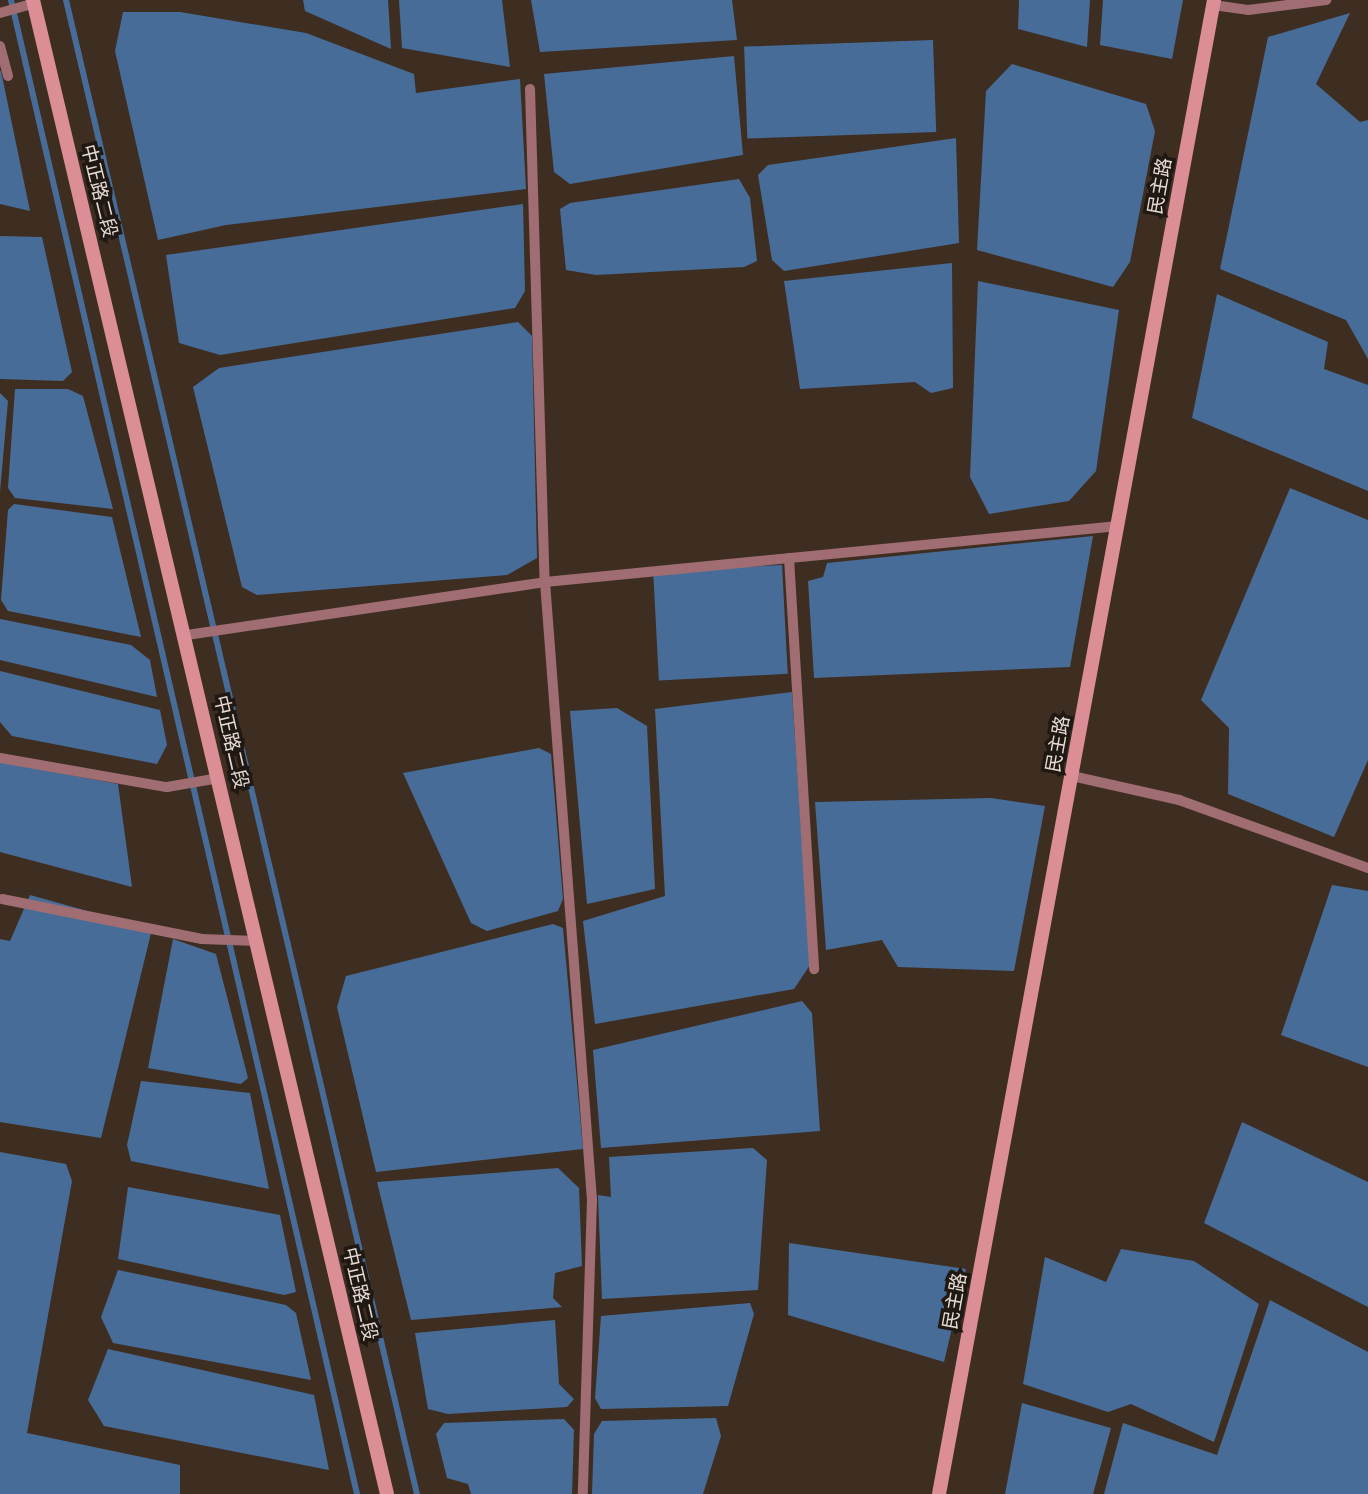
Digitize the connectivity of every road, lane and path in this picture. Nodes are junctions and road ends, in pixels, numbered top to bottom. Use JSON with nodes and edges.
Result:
{"nodes":[{"id":1,"x":1326,"y":0,"type":"edge"},
{"id":2,"x":33,"y":2,"type":"edge"},
{"id":3,"x":1214,"y":2,"type":"edge"},
{"id":4,"x":0,"y":13,"type":"edge"},
{"id":5,"x":0,"y":46,"type":"edge"},
{"id":6,"x":8,"y":76,"type":"dead end"},
{"id":7,"x":530,"y":89,"type":"dead end"},
{"id":8,"x":1118,"y":526,"type":"junction"},
{"id":9,"x":789,"y":558,"type":"junction"},
{"id":10,"x":545,"y":582,"type":"junction"},
{"id":11,"x":187,"y":635,"type":"junction"},
{"id":12,"x":0,"y":758,"type":"edge"},
{"id":13,"x":1072,"y":776,"type":"junction"},
{"id":14,"x":219,"y":778,"type":"junction"},
{"id":15,"x":1368,"y":868,"type":"edge"},
{"id":16,"x":2,"y":899,"type":"edge"},
{"id":17,"x":256,"y":941,"type":"junction"},
{"id":18,"x":814,"y":969,"type":"dead end"},
{"id":19,"x":387,"y":1494,"type":"edge"},
{"id":20,"x":583,"y":1494,"type":"edge"},
{"id":21,"x":939,"y":1494,"type":"edge"}],
"edges":[{"from":1,"to":3,"type":"lane"},
{"from":2,"to":4,"type":"lane"},
{"from":2,"to":11,"type":"main road","name":"中正路二段"},
{"from":3,"to":8,"type":"main road","name":"民主路"},
{"from":5,"to":6,"type":"lane"},
{"from":7,"to":10,"type":"lane"},
{"from":8,"to":9,"type":"lane"},
{"from":8,"to":13,"type":"main road","name":"民主路"},
{"from":9,"to":10,"type":"lane"},
{"from":9,"to":18,"type":"lane"},
{"from":10,"to":11,"type":"lane"},
{"from":10,"to":20,"type":"lane"},
{"from":11,"to":14,"type":"main road","name":"中正路二段"},
{"from":12,"to":14,"type":"lane"},
{"from":13,"to":15,"type":"lane"},
{"from":13,"to":21,"type":"main road","name":"民主路"},
{"from":14,"to":17,"type":"main road","name":"中正路二段"},
{"from":16,"to":17,"type":"lane"},
{"from":17,"to":19,"type":"main road","name":"中正路二段"}]}
